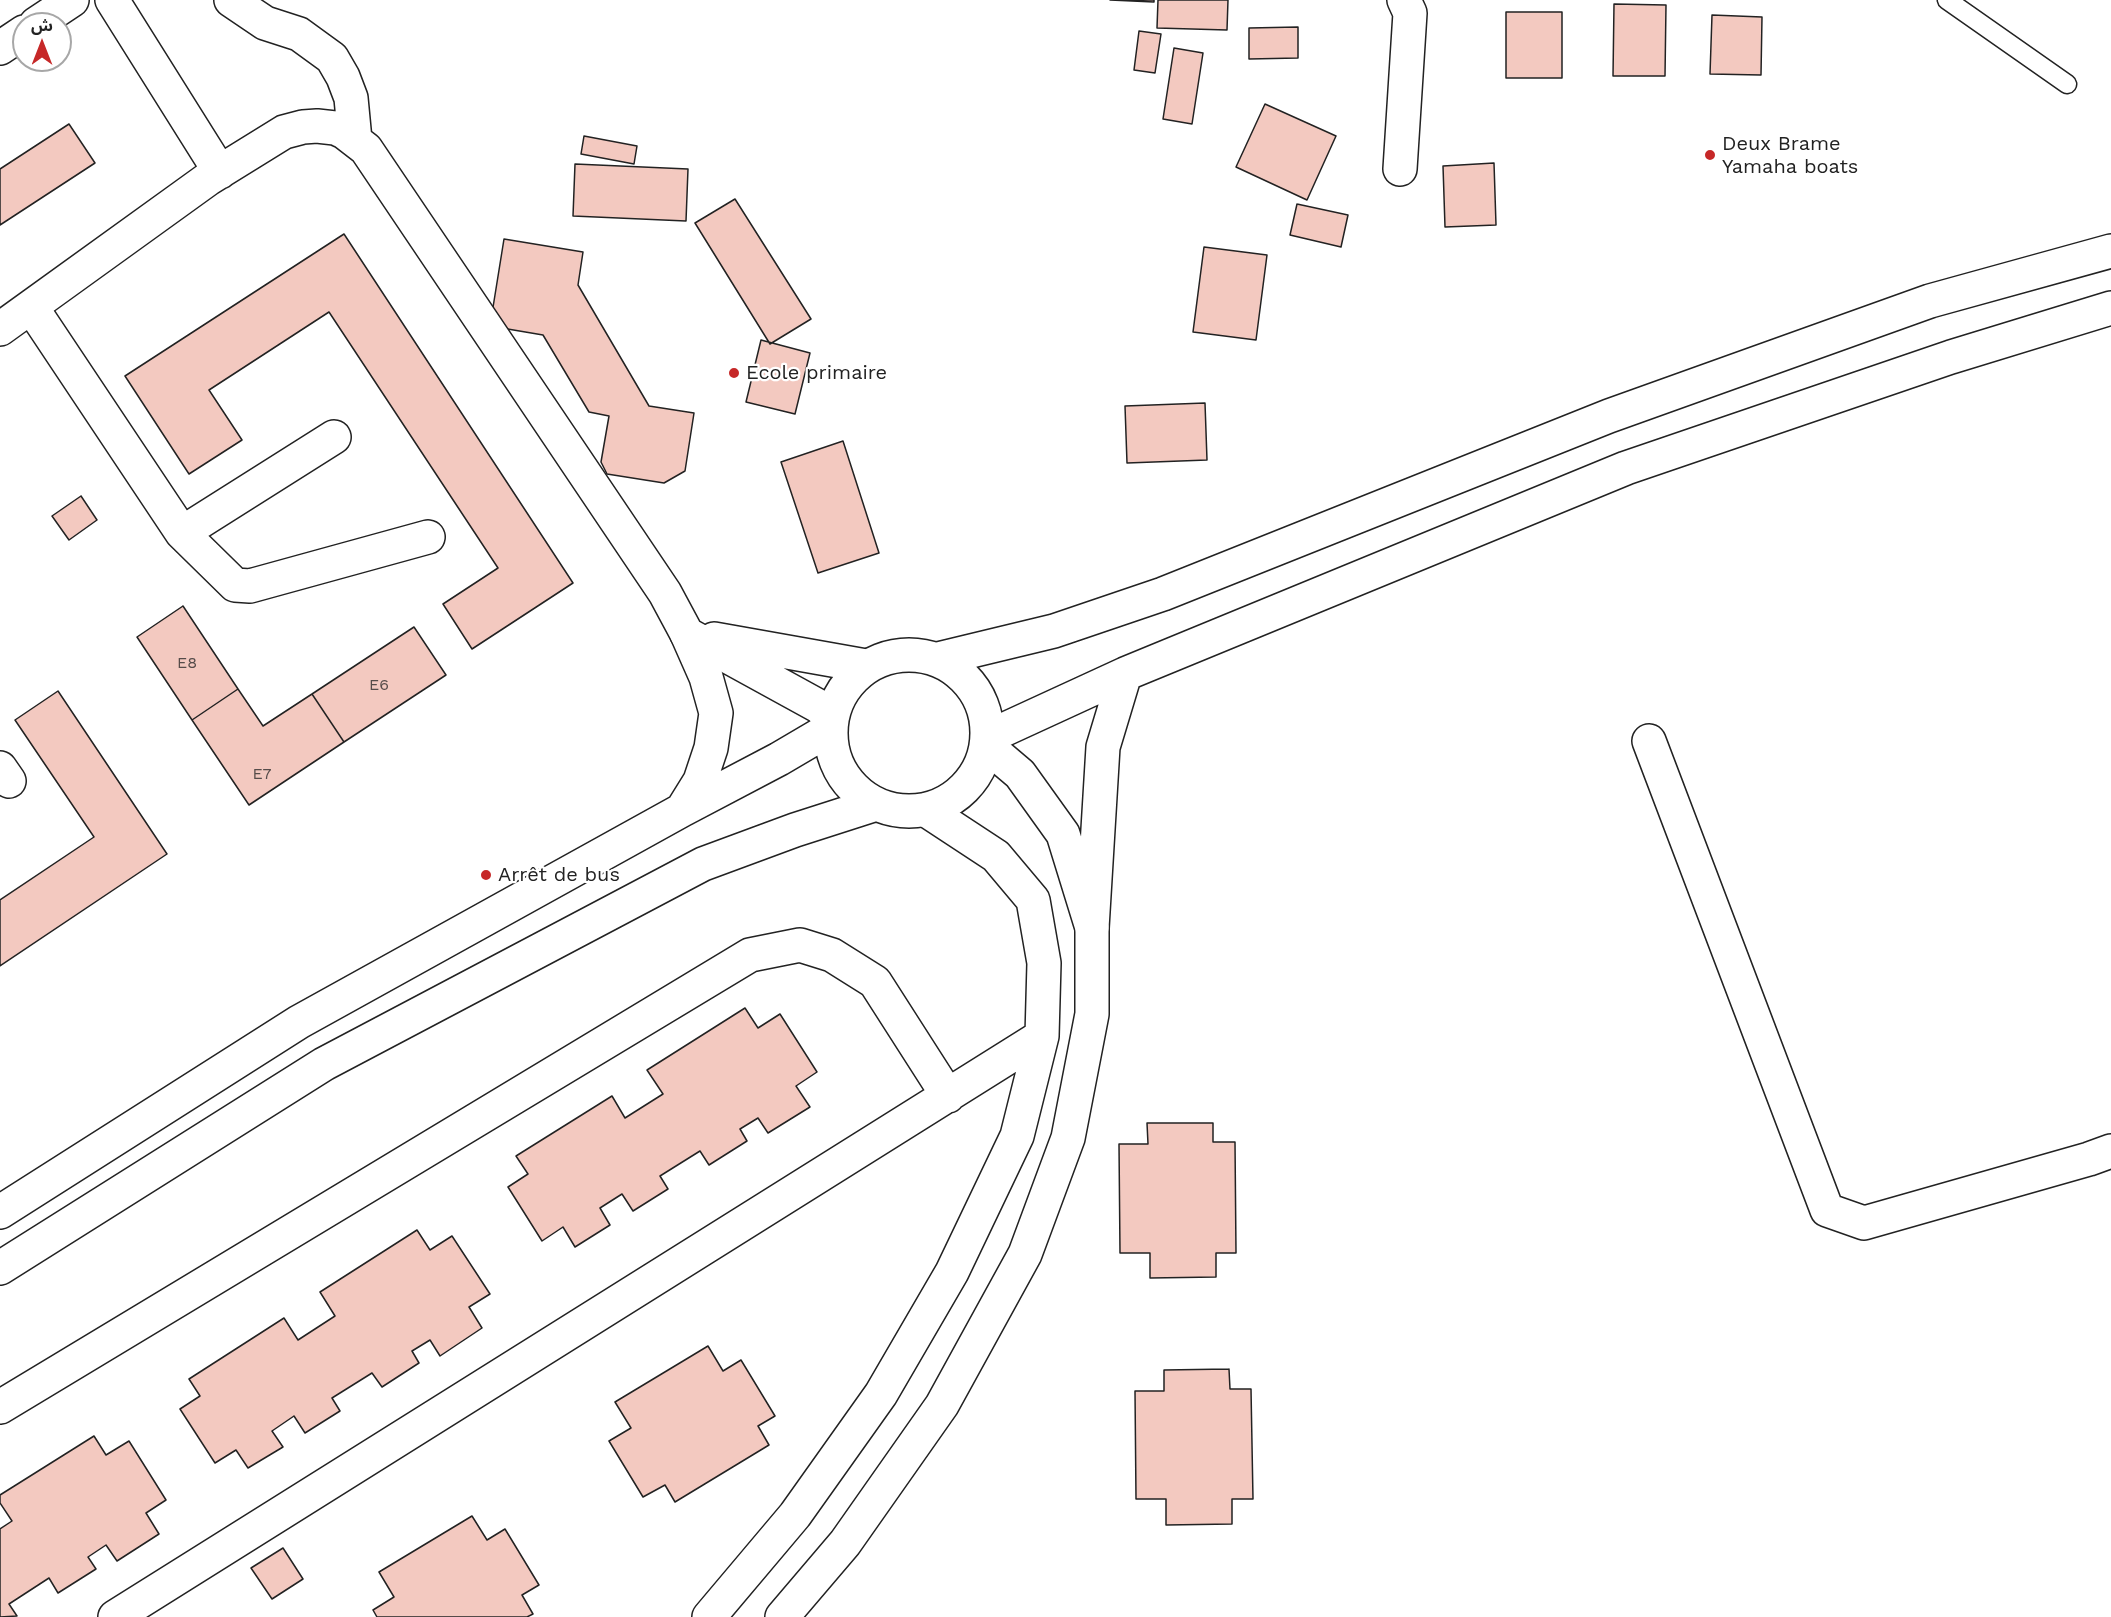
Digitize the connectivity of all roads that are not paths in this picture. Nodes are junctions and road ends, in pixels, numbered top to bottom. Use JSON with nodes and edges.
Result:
{"nodes":[{"id":1,"x":72,"y":0,"type":"edge"},
{"id":2,"x":112,"y":0,"type":"edge"},
{"id":3,"x":231,"y":0,"type":"edge"},
{"id":4,"x":1404,"y":0,"type":"edge"},
{"id":5,"x":1947,"y":0,"type":"edge"},
{"id":6,"x":54,"y":12,"type":"edge"},
{"id":7,"x":2067,"y":84,"type":"dead end"},
{"id":8,"x":355,"y":140,"type":"junction"},
{"id":9,"x":1400,"y":169,"type":"dead end"},
{"id":10,"x":220,"y":172,"type":"junction"},
{"id":11,"x":2111,"y":251,"type":"edge"},
{"id":12,"x":32,"y":308,"type":"junction"},
{"id":13,"x":2111,"y":308,"type":"edge"},
{"id":14,"x":0,"y":329,"type":"edge"},
{"id":15,"x":334,"y":437,"type":"dead end"},
{"id":16,"x":182,"y":533,"type":"junction"},
{"id":17,"x":428,"y":537,"type":"dead end"},
{"id":18,"x":687,"y":634,"type":"junction"},
{"id":19,"x":938,"y":659,"type":"junction"},
{"id":20,"x":866,"y":666,"type":"junction"},
{"id":21,"x":1125,"y":674,"type":"junction"},
{"id":22,"x":830,"y":724,"type":"junction"},
{"id":23,"x":1649,"y":741,"type":"dead end"},
{"id":24,"x":988,"y":742,"type":"junction"},
{"id":25,"x":876,"y":804,"type":"junction"},
{"id":26,"x":682,"y":810,"type":"junction"},
{"id":27,"x":926,"y":810,"type":"junction"},
{"id":28,"x":1092,"y":928,"type":"junction"},
{"id":29,"x":1042,"y":1036,"type":"junction"},
{"id":30,"x":948,"y":1096,"type":"junction"},
{"id":31,"x":2111,"y":1151,"type":"edge"},
{"id":32,"x":0,"y":1212,"type":"edge"},
{"id":33,"x":0,"y":1268,"type":"edge"},
{"id":34,"x":0,"y":1407,"type":"edge"},
{"id":35,"x":115,"y":1617,"type":"edge"},
{"id":36,"x":709,"y":1617,"type":"edge"},
{"id":37,"x":782,"y":1617,"type":"edge"}],
"edges":[{"from":1,"to":6,"type":"main road"},
{"from":2,"to":10,"type":"main road"},
{"from":3,"to":8,"type":"main road"},
{"from":4,"to":9,"type":"main road"},
{"from":5,"to":7,"type":"lane"},
{"from":8,"to":10,"type":"main road"},
{"from":8,"to":18,"type":"main road"},
{"from":10,"to":12,"type":"main road"},
{"from":11,"to":19,"type":"main road"},
{"from":12,"to":14,"type":"main road"},
{"from":12,"to":16,"type":"main road"},
{"from":13,"to":21,"type":"main road"},
{"from":15,"to":16,"type":"main road"},
{"from":16,"to":17,"type":"main road"},
{"from":18,"to":20,"type":"main road"},
{"from":18,"to":22,"type":"main road"},
{"from":18,"to":26,"type":"main road"},
{"from":19,"to":20,"type":"main road"},
{"from":19,"to":24,"type":"main road"},
{"from":20,"to":22,"type":"main road"},
{"from":21,"to":24,"type":"main road"},
{"from":21,"to":28,"type":"main road"},
{"from":22,"to":25,"type":"main road"},
{"from":22,"to":26,"type":"main road"},
{"from":23,"to":31,"type":"main road"},
{"from":24,"to":27,"type":"main road"},
{"from":24,"to":28,"type":"main road"},
{"from":25,"to":27,"type":"main road"},
{"from":25,"to":33,"type":"main road"},
{"from":26,"to":32,"type":"main road"},
{"from":27,"to":29,"type":"main road"},
{"from":28,"to":37,"type":"main road"},
{"from":29,"to":30,"type":"main road"},
{"from":29,"to":36,"type":"main road"},
{"from":30,"to":34,"type":"main road"},
{"from":30,"to":35,"type":"main road"}]}
